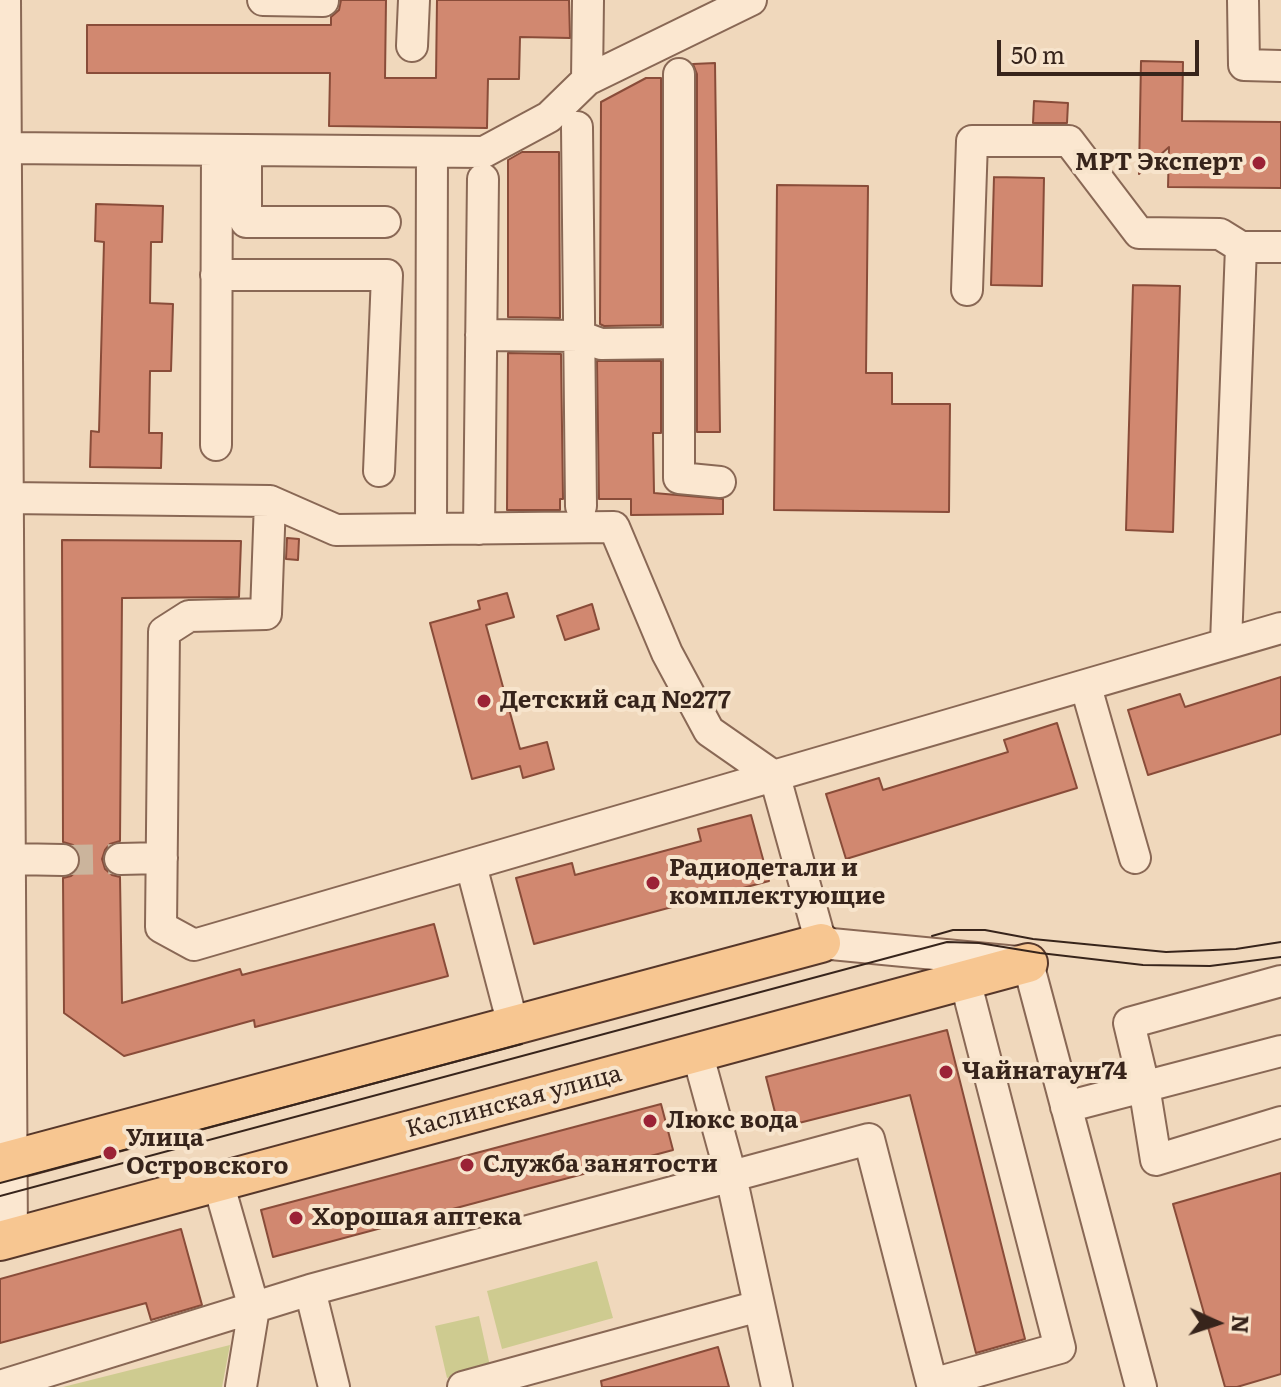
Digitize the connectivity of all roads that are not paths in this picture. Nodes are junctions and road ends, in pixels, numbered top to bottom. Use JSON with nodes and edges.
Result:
{"nodes":[{"id":1,"x":5,"y":0,"type":"edge"},
{"id":2,"x":263,"y":0,"type":"edge"},
{"id":3,"x":414,"y":0,"type":"edge"},
{"id":4,"x":588,"y":0,"type":"edge"},
{"id":5,"x":751,"y":0,"type":"edge"},
{"id":6,"x":1243,"y":0,"type":"edge"},
{"id":7,"x":323,"y":1,"type":"edge"},
{"id":8,"x":412,"y":46,"type":"dead end"},
{"id":9,"x":1281,"y":66,"type":"edge"},
{"id":10,"x":679,"y":74,"type":"dead end"},
{"id":11,"x":587,"y":80,"type":"junction"},
{"id":12,"x":577,"y":127,"type":"dead end"},
{"id":13,"x":5,"y":148,"type":"junction"},
{"id":14,"x":231,"y":150,"type":"junction"},
{"id":15,"x":432,"y":152,"type":"junction"},
{"id":16,"x":483,"y":179,"type":"dead end"},
{"id":17,"x":385,"y":222,"type":"dead end"},
{"id":18,"x":3,"y":226,"type":"edge"},
{"id":19,"x":1241,"y":247,"type":"junction"},
{"id":20,"x":1281,"y":247,"type":"edge"},
{"id":21,"x":216,"y":275,"type":"junction"},
{"id":22,"x":967,"y":290,"type":"dead end"},
{"id":23,"x":481,"y":335,"type":"junction"},
{"id":24,"x":579,"y":336,"type":"junction"},
{"id":25,"x":679,"y":343,"type":"junction"},
{"id":26,"x":216,"y":445,"type":"dead end"},
{"id":27,"x":379,"y":471,"type":"dead end"},
{"id":28,"x":720,"y":482,"type":"dead end"},
{"id":29,"x":7,"y":498,"type":"junction"},
{"id":30,"x":270,"y":501,"type":"junction"},
{"id":31,"x":581,"y":506,"type":"dead end"},
{"id":32,"x":431,"y":529,"type":"junction"},
{"id":33,"x":479,"y":529,"type":"junction"},
{"id":34,"x":1281,"y":628,"type":"edge"},
{"id":35,"x":1226,"y":643,"type":"junction"},
{"id":36,"x":4,"y":673,"type":"edge"},
{"id":37,"x":1086,"y":687,"type":"junction"},
{"id":38,"x":775,"y":777,"type":"junction"},
{"id":39,"x":5,"y":805,"type":"edge"},
{"id":40,"x":162,"y":858,"type":"junction"},
{"id":41,"x":1135,"y":858,"type":"dead end"},
{"id":42,"x":11,"y":859,"type":"junction"},
{"id":43,"x":120,"y":859,"type":"tunnel mouth"},
{"id":44,"x":63,"y":860,"type":"tunnel mouth"},
{"id":45,"x":471,"y":865,"type":"junction"},
{"id":46,"x":821,"y":943,"type":"junction"},
{"id":47,"x":5,"y":945,"type":"edge"},
{"id":48,"x":1028,"y":963,"type":"junction"},
{"id":49,"x":965,"y":980,"type":"junction"},
{"id":50,"x":1281,"y":981,"type":"edge"},
{"id":51,"x":513,"y":1025,"type":"junction"},
{"id":52,"x":1281,"y":1051,"type":"edge"},
{"id":53,"x":697,"y":1052,"type":"junction"},
{"id":54,"x":1144,"y":1086,"type":"junction"},
{"id":55,"x":1066,"y":1107,"type":"junction"},
{"id":56,"x":1281,"y":1122,"type":"edge"},
{"id":57,"x":6,"y":1162,"type":"edge"},
{"id":58,"x":731,"y":1176,"type":"junction"},
{"id":59,"x":218,"y":1182,"type":"junction"},
{"id":60,"x":6,"y":1240,"type":"edge"},
{"id":61,"x":310,"y":1290,"type":"junction"},
{"id":62,"x":759,"y":1306,"type":"junction"},
{"id":63,"x":254,"y":1308,"type":"junction"},
{"id":64,"x":0,"y":1386,"type":"edge"},
{"id":65,"x":241,"y":1387,"type":"edge"},
{"id":66,"x":334,"y":1387,"type":"edge"},
{"id":67,"x":463,"y":1387,"type":"edge"},
{"id":68,"x":777,"y":1387,"type":"edge"},
{"id":69,"x":1141,"y":1387,"type":"edge"}],
"edges":[{"from":1,"to":13,"type":"street"},
{"from":2,"to":7,"type":"street"},
{"from":3,"to":8,"type":"street"},
{"from":4,"to":11,"type":"street"},
{"from":5,"to":11,"type":"street"},
{"from":6,"to":9,"type":"street"},
{"from":10,"to":25,"type":"street"},
{"from":11,"to":15,"type":"street"},
{"from":12,"to":24,"type":"street"},
{"from":13,"to":14,"type":"street"},
{"from":13,"to":18,"type":"street"},
{"from":14,"to":15,"type":"street"},
{"from":14,"to":17,"type":"street"},
{"from":14,"to":21,"type":"street"},
{"from":15,"to":32,"type":"street"},
{"from":16,"to":23,"type":"street"},
{"from":18,"to":29,"type":"street"},
{"from":19,"to":20,"type":"street"},
{"from":19,"to":22,"type":"street"},
{"from":19,"to":35,"type":"street"},
{"from":21,"to":26,"type":"street"},
{"from":21,"to":27,"type":"street"},
{"from":23,"to":24,"type":"street"},
{"from":23,"to":33,"type":"street"},
{"from":24,"to":25,"type":"street"},
{"from":24,"to":31,"type":"street"},
{"from":25,"to":28,"type":"street"},
{"from":29,"to":30,"type":"street"},
{"from":29,"to":36,"type":"street"},
{"from":30,"to":32,"type":"street"},
{"from":30,"to":40,"type":"street"},
{"from":32,"to":33,"type":"street"},
{"from":33,"to":38,"type":"street"},
{"from":34,"to":35,"type":"street"},
{"from":35,"to":37,"type":"street"},
{"from":36,"to":39,"type":"street"},
{"from":37,"to":38,"type":"street"},
{"from":37,"to":41,"type":"street"},
{"from":38,"to":45,"type":"street"},
{"from":38,"to":46,"type":"street"},
{"from":39,"to":42,"type":"street"},
{"from":40,"to":43,"type":"street"},
{"from":40,"to":45,"type":"street"},
{"from":42,"to":44,"type":"street"},
{"from":42,"to":47,"type":"street"},
{"from":45,"to":51,"type":"street"},
{"from":46,"to":48,"type":"street"},
{"from":46,"to":51,"type":"main road"},
{"from":47,"to":57,"type":"street"},
{"from":48,"to":49,"type":"main road","name":"Каслинская улица"},
{"from":48,"to":55,"type":"street"},
{"from":49,"to":53,"type":"main road","name":"Каслинская улица"},
{"from":49,"to":58,"type":"street"},
{"from":50,"to":54,"type":"street"},
{"from":51,"to":57,"type":"main road"},
{"from":52,"to":54,"type":"street"},
{"from":53,"to":58,"type":"street"},
{"from":53,"to":59,"type":"main road","name":"Каслинская улица"},
{"from":54,"to":55,"type":"street"},
{"from":54,"to":56,"type":"street"},
{"from":55,"to":69,"type":"street"},
{"from":57,"to":60,"type":"street"},
{"from":58,"to":61,"type":"street"},
{"from":58,"to":62,"type":"street"},
{"from":59,"to":60,"type":"main road","name":"Каслинская улица"},
{"from":59,"to":63,"type":"street"},
{"from":61,"to":63,"type":"street"},
{"from":61,"to":66,"type":"street"},
{"from":62,"to":67,"type":"street"},
{"from":62,"to":68,"type":"street"},
{"from":63,"to":64,"type":"street"},
{"from":63,"to":65,"type":"street"}]}
